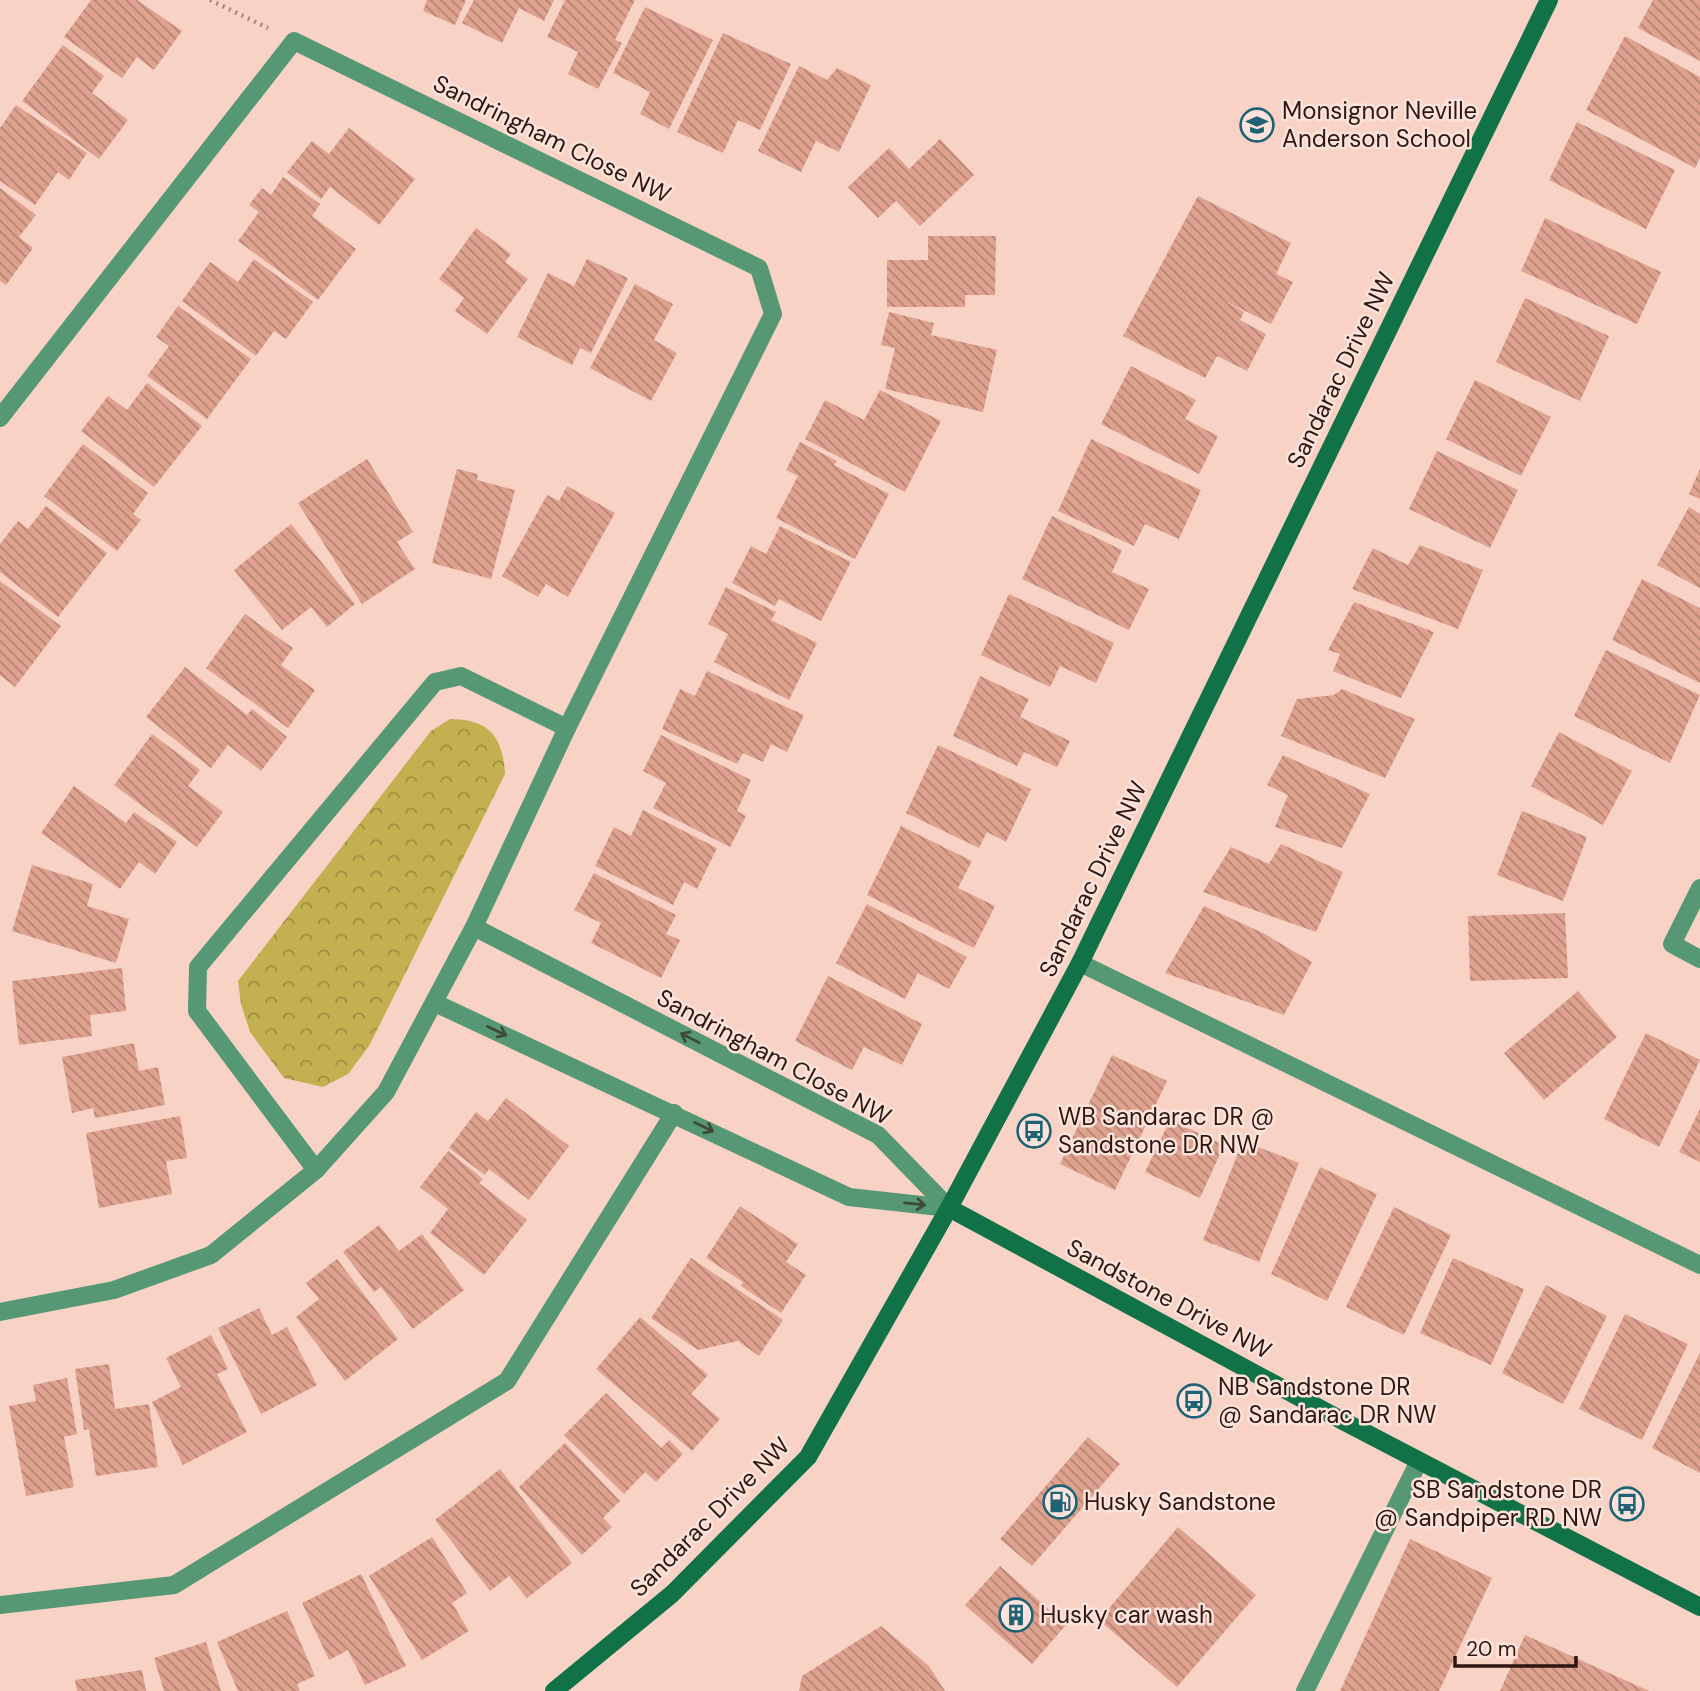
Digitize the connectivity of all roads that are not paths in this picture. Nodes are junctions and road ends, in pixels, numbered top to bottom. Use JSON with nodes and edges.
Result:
{"nodes":[{"id":1,"x":1549,"y":0,"type":"edge"},
{"id":2,"x":0,"y":418,"type":"edge"},
{"id":3,"x":567,"y":728,"type":"junction"},
{"id":4,"x":1700,"y":888,"type":"edge"},
{"id":5,"x":474,"y":927,"type":"junction"},
{"id":6,"x":1700,"y":959,"type":"edge"},
{"id":7,"x":1080,"y":963,"type":"junction"},
{"id":8,"x":435,"y":1003,"type":"junction"},
{"id":9,"x":674,"y":1112,"type":"junction"},
{"id":10,"x":316,"y":1170,"type":"junction"},
{"id":11,"x":949,"y":1208,"type":"junction"},
{"id":12,"x":1700,"y":1265,"type":"edge"},
{"id":13,"x":0,"y":1312,"type":"edge"},
{"id":14,"x":1419,"y":1461,"type":"junction"},
{"id":15,"x":0,"y":1605,"type":"edge"},
{"id":16,"x":1700,"y":1607,"type":"edge"},
{"id":17,"x":554,"y":1691,"type":"edge"},
{"id":18,"x":1304,"y":1691,"type":"edge"}],
"edges":[{"from":1,"to":7,"type":"street","name":"Sandarac Drive NW"},
{"from":2,"to":3,"type":"street","name":"Sandringham Close NW"},
{"from":3,"to":5,"type":"street","name":"Sandringham Close NW"},
{"from":3,"to":10,"type":"street"},
{"from":4,"to":6,"type":"street"},
{"from":5,"to":8,"type":"street","name":"Sandringham Close NW"},
{"from":11,"to":5,"type":"street","name":"Sandringham Close NW","one_way":true},
{"from":7,"to":11,"type":"street","name":"Sandarac Drive NW"},
{"from":7,"to":12,"type":"street"},
{"from":8,"to":9,"type":"street","one_way":true},
{"from":8,"to":10,"type":"street","name":"Sandringham Close NW"},
{"from":9,"to":11,"type":"street","one_way":true},
{"from":9,"to":15,"type":"street"},
{"from":10,"to":13,"type":"street","name":"Sandringham Close NW"},
{"from":11,"to":14,"type":"street","name":"Sandstone Drive NW"},
{"from":11,"to":17,"type":"street","name":"Sandarac Drive NW"},
{"from":14,"to":16,"type":"street","name":"Sandstone Drive NW"},
{"from":14,"to":18,"type":"street"}]}
